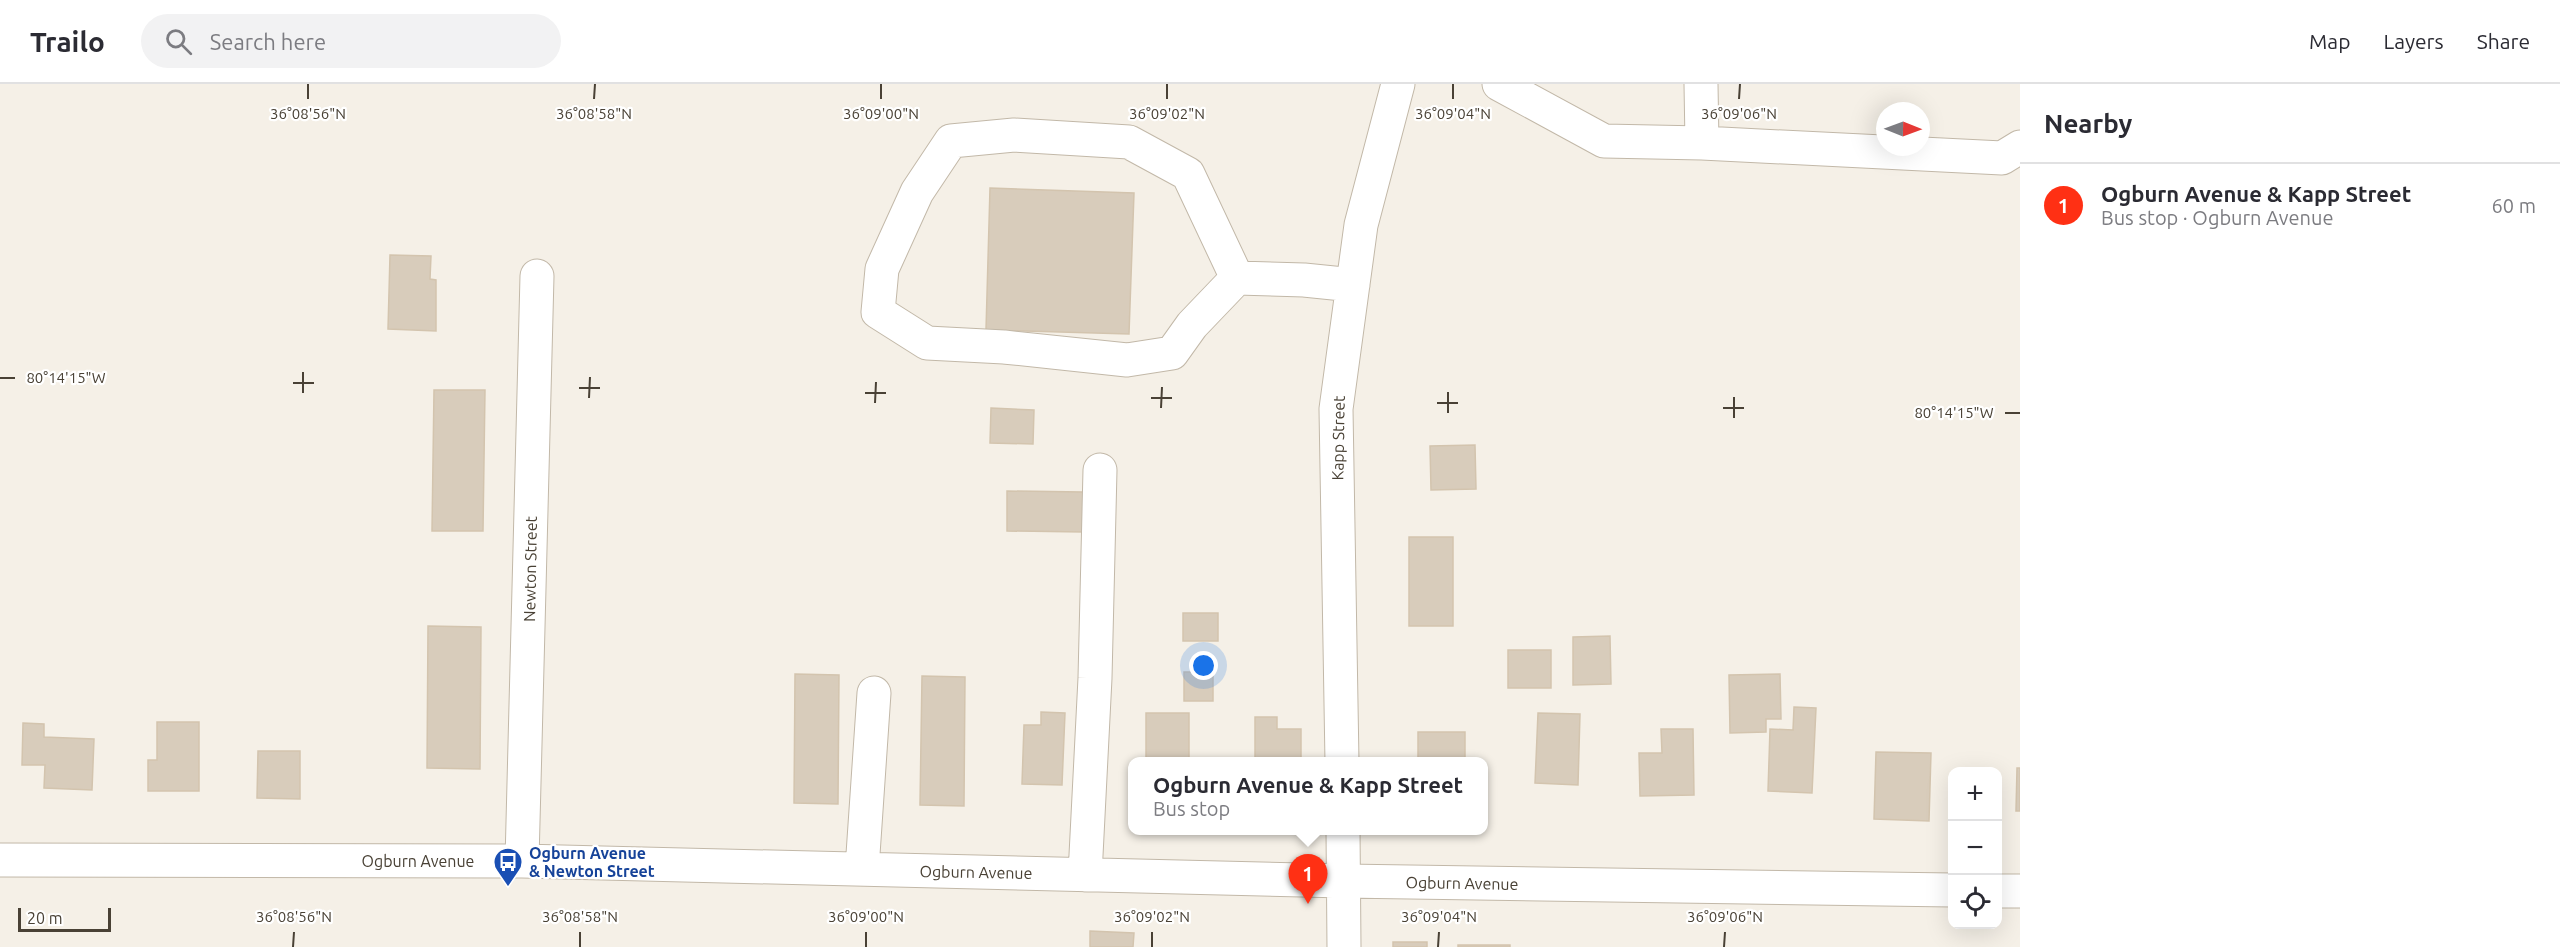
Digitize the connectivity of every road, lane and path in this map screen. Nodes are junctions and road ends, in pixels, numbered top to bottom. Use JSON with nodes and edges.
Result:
{"nodes":[{"id":1,"x":1398,"y":84,"type":"edge"},
{"id":2,"x":1499,"y":84,"type":"edge"},
{"id":3,"x":1701,"y":84,"type":"edge"},
{"id":4,"x":1702,"y":143,"type":"junction"},
{"id":5,"x":2020,"y":147,"type":"edge"},
{"id":6,"x":537,"y":276,"type":"dead end"},
{"id":7,"x":1237,"y":278,"type":"junction"},
{"id":8,"x":1353,"y":285,"type":"junction"},
{"id":9,"x":1100,"y":470,"type":"dead end"},
{"id":10,"x":874,"y":693,"type":"dead end"},
{"id":11,"x":1342,"y":757,"type":"edge"},
{"id":12,"x":1343,"y":835,"type":"edge"},
{"id":13,"x":0,"y":860,"type":"edge"},
{"id":14,"x":522,"y":861,"type":"junction"},
{"id":15,"x":861,"y":869,"type":"junction"},
{"id":16,"x":1085,"y":875,"type":"junction"},
{"id":17,"x":1344,"y":881,"type":"junction"},
{"id":18,"x":1948,"y":890,"type":"edge"},
{"id":19,"x":2002,"y":891,"type":"edge"},
{"id":20,"x":2020,"y":891,"type":"edge"},
{"id":21,"x":1344,"y":947,"type":"edge"}],
"edges":[{"from":1,"to":8,"type":"street","name":"Kapp Street"},
{"from":2,"to":4,"type":"street"},
{"from":3,"to":4,"type":"street"},
{"from":4,"to":5,"type":"street"},
{"from":6,"to":14,"type":"street","name":"Newton Street"},
{"from":7,"to":7,"type":"street"},
{"from":7,"to":8,"type":"street"},
{"from":8,"to":11,"type":"street","name":"Kapp Street"},
{"from":9,"to":16,"type":"street"},
{"from":10,"to":15,"type":"street"},
{"from":12,"to":17,"type":"street"},
{"from":13,"to":14,"type":"street","name":"Ogburn Avenue"},
{"from":14,"to":15,"type":"street","name":"Ogburn Avenue"},
{"from":15,"to":16,"type":"street","name":"Ogburn Avenue"},
{"from":16,"to":17,"type":"street","name":"Ogburn Avenue"},
{"from":17,"to":18,"type":"street","name":"Ogburn Avenue"},
{"from":17,"to":21,"type":"street"},
{"from":19,"to":20,"type":"street"}]}
